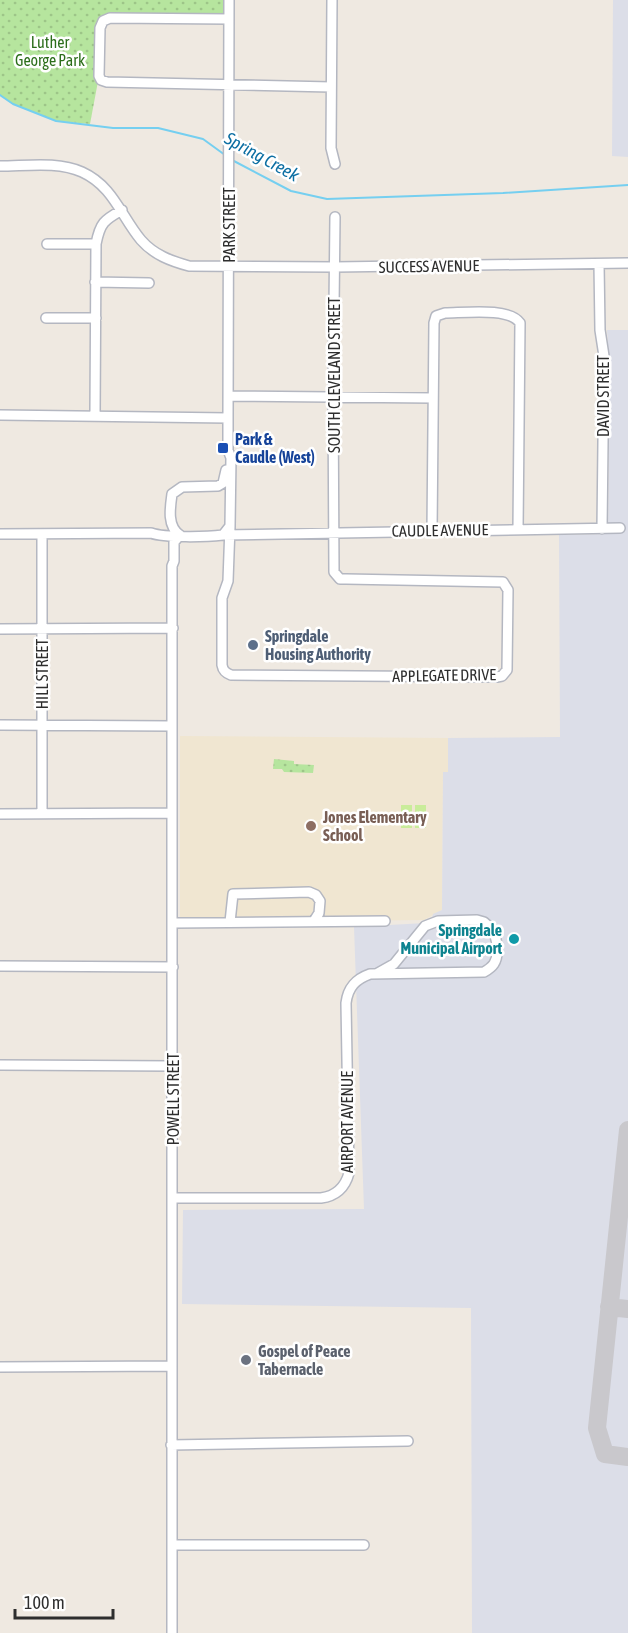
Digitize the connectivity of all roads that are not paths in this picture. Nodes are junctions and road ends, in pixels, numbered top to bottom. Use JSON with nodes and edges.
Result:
{"nodes":[{"id":1,"x":229,"y":0,"type":"edge"},
{"id":2,"x":332,"y":0,"type":"edge"},
{"id":3,"x":229,"y":19,"type":"junction"},
{"id":4,"x":229,"y":84,"type":"junction"},
{"id":5,"x":331,"y":87,"type":"junction"},
{"id":6,"x":335,"y":164,"type":"dead end"},
{"id":7,"x":0,"y":166,"type":"edge"},
{"id":8,"x":122,"y":210,"type":"junction"},
{"id":9,"x":335,"y":218,"type":"dead end"},
{"id":10,"x":47,"y":244,"type":"dead end"},
{"id":11,"x":96,"y":244,"type":"junction"},
{"id":12,"x":599,"y":264,"type":"junction"},
{"id":13,"x":628,"y":264,"type":"edge"},
{"id":14,"x":230,"y":266,"type":"junction"},
{"id":15,"x":335,"y":267,"type":"junction"},
{"id":16,"x":95,"y":282,"type":"junction"},
{"id":17,"x":149,"y":283,"type":"dead end"},
{"id":18,"x":46,"y":318,"type":"dead end"},
{"id":19,"x":96,"y":318,"type":"junction"},
{"id":20,"x":228,"y":396,"type":"junction"},
{"id":21,"x":333,"y":396,"type":"junction"},
{"id":22,"x":433,"y":398,"type":"junction"},
{"id":23,"x":0,"y":415,"type":"edge"},
{"id":24,"x":95,"y":416,"type":"junction"},
{"id":25,"x":228,"y":418,"type":"junction"},
{"id":26,"x":228,"y":450,"type":"junction"},
{"id":27,"x":218,"y":486,"type":"junction"},
{"id":28,"x":230,"y":496,"type":"junction"},
{"id":29,"x":171,"y":523,"type":"junction"},
{"id":30,"x":620,"y":528,"type":"dead end"},
{"id":31,"x":519,"y":529,"type":"junction"},
{"id":32,"x":602,"y":529,"type":"junction"},
{"id":33,"x":432,"y":531,"type":"junction"},
{"id":34,"x":227,"y":532,"type":"junction"},
{"id":35,"x":333,"y":532,"type":"junction"},
{"id":36,"x":151,"y":533,"type":"junction"},
{"id":37,"x":0,"y":534,"type":"edge"},
{"id":38,"x":42,"y":534,"type":"junction"},
{"id":39,"x":175,"y":535,"type":"junction"},
{"id":40,"x":173,"y":628,"type":"junction"},
{"id":41,"x":0,"y":629,"type":"edge"},
{"id":42,"x":42,"y":629,"type":"junction"},
{"id":43,"x":0,"y":725,"type":"edge"},
{"id":44,"x":43,"y":725,"type":"junction"},
{"id":45,"x":172,"y":726,"type":"junction"},
{"id":46,"x":0,"y":813,"type":"edge"},
{"id":47,"x":42,"y":813,"type":"junction"},
{"id":48,"x":172,"y":813,"type":"junction"},
{"id":49,"x":314,"y":921,"type":"junction"},
{"id":50,"x":385,"y":921,"type":"dead end"},
{"id":51,"x":230,"y":922,"type":"junction"},
{"id":52,"x":173,"y":923,"type":"junction"},
{"id":53,"x":0,"y":966,"type":"edge"},
{"id":54,"x":173,"y":967,"type":"junction"},
{"id":55,"x":378,"y":973,"type":"junction"},
{"id":56,"x":0,"y":1065,"type":"edge"},
{"id":57,"x":173,"y":1066,"type":"junction"},
{"id":58,"x":173,"y":1198,"type":"junction"},
{"id":59,"x":172,"y":1366,"type":"junction"},
{"id":60,"x":0,"y":1367,"type":"edge"},
{"id":61,"x":408,"y":1441,"type":"dead end"},
{"id":62,"x":171,"y":1445,"type":"junction"},
{"id":63,"x":172,"y":1545,"type":"junction"},
{"id":64,"x":363,"y":1545,"type":"dead end"},
{"id":65,"x":172,"y":1633,"type":"edge"}],
"edges":[{"from":1,"to":3,"type":"street","name":"PARK STREET"},
{"from":2,"to":5,"type":"street"},
{"from":3,"to":4,"type":"street","name":"PARK STREET"},
{"from":3,"to":4,"type":"street"},
{"from":4,"to":5,"type":"street"},
{"from":4,"to":14,"type":"street","name":"PARK STREET"},
{"from":5,"to":6,"type":"street"},
{"from":7,"to":8,"type":"street","name":"SUCCESS AVENUE"},
{"from":8,"to":11,"type":"street"},
{"from":8,"to":14,"type":"street","name":"SUCCESS AVENUE"},
{"from":9,"to":15,"type":"street","name":"SOUTH CLEVELAND STREET"},
{"from":10,"to":11,"type":"street"},
{"from":11,"to":16,"type":"street"},
{"from":12,"to":13,"type":"street","name":"SUCCESS AVENUE"},
{"from":12,"to":15,"type":"street","name":"SUCCESS AVENUE"},
{"from":12,"to":32,"type":"street","name":"DAVID STREET"},
{"from":14,"to":15,"type":"street","name":"SUCCESS AVENUE"},
{"from":14,"to":20,"type":"street","name":"PARK STREET"},
{"from":15,"to":21,"type":"street","name":"SOUTH CLEVELAND STREET"},
{"from":16,"to":17,"type":"street"},
{"from":16,"to":19,"type":"street"},
{"from":18,"to":19,"type":"street"},
{"from":19,"to":24,"type":"street"},
{"from":20,"to":21,"type":"street"},
{"from":20,"to":25,"type":"street","name":"PARK STREET"},
{"from":21,"to":22,"type":"street"},
{"from":21,"to":35,"type":"street","name":"SOUTH CLEVELAND STREET"},
{"from":22,"to":31,"type":"street"},
{"from":22,"to":33,"type":"street"},
{"from":23,"to":24,"type":"street"},
{"from":24,"to":25,"type":"street"},
{"from":25,"to":26,"type":"street","name":"PARK STREET"},
{"from":26,"to":27,"type":"street","name":"PARK STREET"},
{"from":26,"to":28,"type":"street","name":"PARK STREET"},
{"from":27,"to":28,"type":"street"},
{"from":27,"to":29,"type":"street"},
{"from":28,"to":34,"type":"street","name":"PARK STREET"},
{"from":29,"to":36,"type":"street"},
{"from":29,"to":39,"type":"street","name":"POWELL STREET"},
{"from":30,"to":32,"type":"street","name":"CAUDLE AVENUE"},
{"from":31,"to":32,"type":"street","name":"CAUDLE AVENUE"},
{"from":31,"to":33,"type":"street","name":"CAUDLE AVENUE"},
{"from":33,"to":35,"type":"street","name":"CAUDLE AVENUE"},
{"from":34,"to":35,"type":"street","name":"CAUDLE AVENUE"},
{"from":34,"to":35,"type":"street","name":"APPLEGATE DRIVE"},
{"from":34,"to":39,"type":"street"},
{"from":36,"to":38,"type":"street"},
{"from":36,"to":39,"type":"street"},
{"from":37,"to":38,"type":"street"},
{"from":38,"to":42,"type":"street","name":"HILL STREET"},
{"from":39,"to":40,"type":"street","name":"POWELL STREET"},
{"from":40,"to":42,"type":"street"},
{"from":40,"to":45,"type":"street","name":"POWELL STREET"},
{"from":41,"to":42,"type":"street"},
{"from":42,"to":44,"type":"street","name":"HILL STREET"},
{"from":43,"to":44,"type":"street"},
{"from":44,"to":45,"type":"street"},
{"from":44,"to":47,"type":"street","name":"HILL STREET"},
{"from":45,"to":48,"type":"street","name":"POWELL STREET"},
{"from":46,"to":47,"type":"street"},
{"from":47,"to":48,"type":"street"},
{"from":48,"to":52,"type":"street","name":"POWELL STREET"},
{"from":49,"to":50,"type":"street"},
{"from":49,"to":51,"type":"street"},
{"from":49,"to":51,"type":"street"},
{"from":51,"to":52,"type":"street"},
{"from":52,"to":54,"type":"street","name":"POWELL STREET"},
{"from":53,"to":54,"type":"street"},
{"from":54,"to":57,"type":"street","name":"POWELL STREET"},
{"from":55,"to":55,"type":"street","name":"AIRPORT AVENUE"},
{"from":55,"to":58,"type":"street","name":"AIRPORT AVENUE"},
{"from":56,"to":57,"type":"street"},
{"from":57,"to":58,"type":"street","name":"POWELL STREET"},
{"from":58,"to":59,"type":"street","name":"POWELL STREET"},
{"from":59,"to":60,"type":"street"},
{"from":59,"to":62,"type":"street","name":"POWELL STREET"},
{"from":61,"to":62,"type":"street"},
{"from":62,"to":63,"type":"street","name":"POWELL STREET"},
{"from":63,"to":64,"type":"street"},
{"from":63,"to":65,"type":"street","name":"POWELL STREET"}]}
